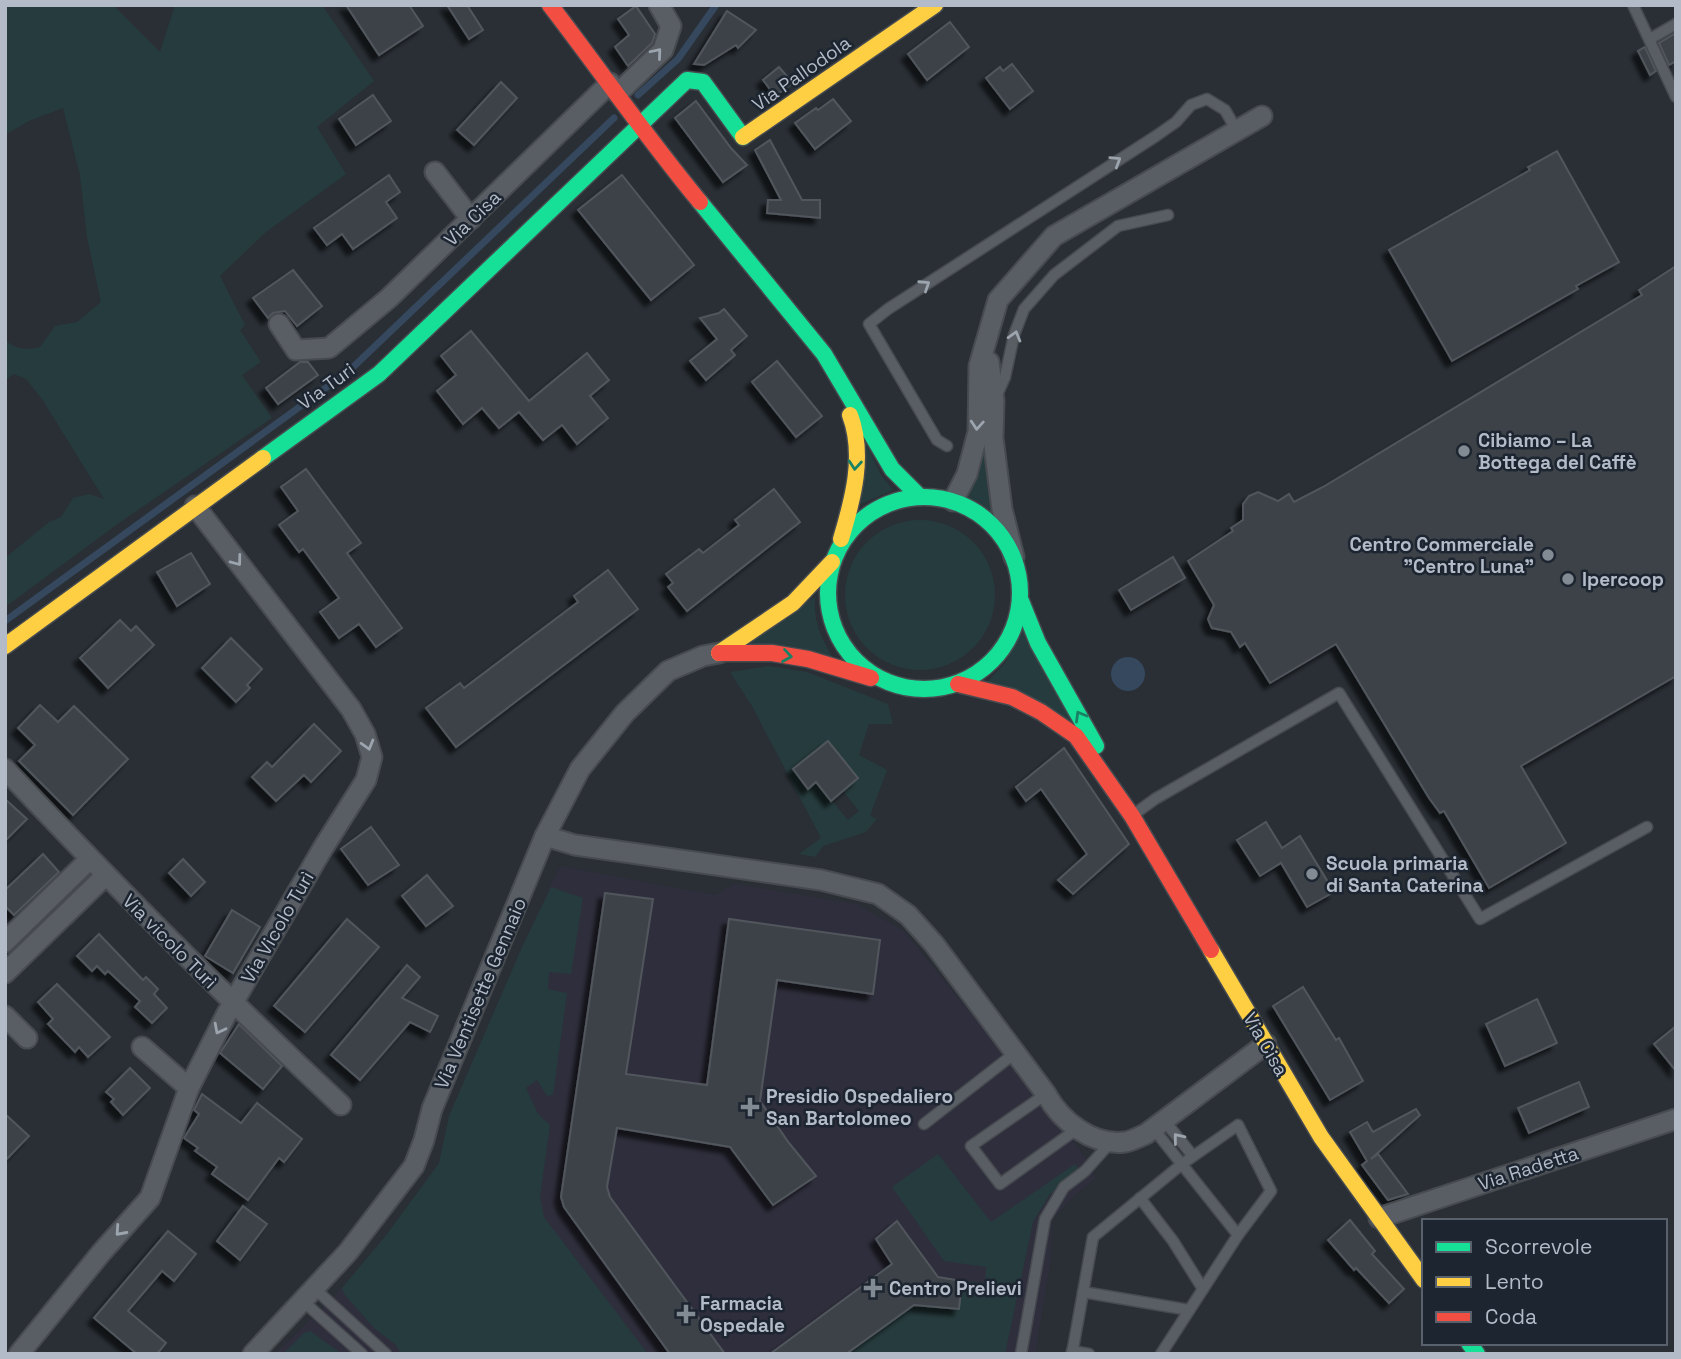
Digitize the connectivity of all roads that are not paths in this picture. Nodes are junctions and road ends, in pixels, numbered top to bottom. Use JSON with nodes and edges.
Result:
{"nodes":[{"id":1,"x":550,"y":5,"type":"edge"},
{"id":2,"x":659,"y":5,"type":"edge"},
{"id":3,"x":935,"y":5,"type":"edge"},
{"id":4,"x":1633,"y":5,"type":"edge"},
{"id":5,"x":1676,"y":24,"type":"edge"},
{"id":6,"x":1650,"y":39,"type":"junction"},
{"id":7,"x":614,"y":88,"type":"junction"},
{"id":8,"x":1676,"y":97,"type":"edge"},
{"id":9,"x":1262,"y":116,"type":"dead end"},
{"id":10,"x":641,"y":124,"type":"junction"},
{"id":11,"x":1237,"y":131,"type":"junction"},
{"id":12,"x":435,"y":172,"type":"dead end"},
{"id":13,"x":1168,"y":215,"type":"dead end"},
{"id":14,"x":471,"y":219,"type":"junction"},
{"id":15,"x":279,"y":324,"type":"dead end"},
{"id":16,"x":987,"y":333,"type":"junction"},
{"id":17,"x":824,"y":355,"type":"junction"},
{"id":18,"x":994,"y":401,"type":"junction"},
{"id":19,"x":947,"y":446,"type":"dead end"},
{"id":20,"x":920,"y":497,"type":"junction"},
{"id":21,"x":953,"y":501,"type":"junction"},
{"id":22,"x":195,"y":506,"type":"junction"},
{"id":23,"x":835,"y":556,"type":"junction"},
{"id":24,"x":1014,"y":557,"type":"junction"},
{"id":25,"x":1021,"y":601,"type":"junction"},
{"id":26,"x":5,"y":646,"type":"edge"},
{"id":27,"x":719,"y":653,"type":"junction"},
{"id":28,"x":889,"y":684,"type":"junction"},
{"id":29,"x":958,"y":684,"type":"junction"},
{"id":30,"x":5,"y":769,"type":"edge"},
{"id":31,"x":1122,"y":799,"type":"junction"},
{"id":32,"x":1132,"y":816,"type":"junction"},
{"id":33,"x":1647,"y":827,"type":"dead end"},
{"id":34,"x":545,"y":836,"type":"junction"},
{"id":35,"x":89,"y":860,"type":"junction"},
{"id":36,"x":105,"y":876,"type":"junction"},
{"id":37,"x":5,"y":942,"type":"edge"},
{"id":38,"x":5,"y":973,"type":"edge"},
{"id":39,"x":233,"y":1004,"type":"junction"},
{"id":40,"x":5,"y":1016,"type":"edge"},
{"id":41,"x":27,"y":1038,"type":"dead end"},
{"id":42,"x":1266,"y":1044,"type":"junction"},
{"id":43,"x":142,"y":1047,"type":"dead end"},
{"id":44,"x":1015,"y":1054,"type":"junction"},
{"id":45,"x":189,"y":1088,"type":"junction"},
{"id":46,"x":1046,"y":1094,"type":"junction"},
{"id":47,"x":341,"y":1105,"type":"dead end"},
{"id":48,"x":1676,"y":1119,"type":"edge"},
{"id":49,"x":924,"y":1124,"type":"dead end"},
{"id":50,"x":1158,"y":1124,"type":"junction"},
{"id":51,"x":1077,"y":1129,"type":"junction"},
{"id":52,"x":1111,"y":1142,"type":"junction"},
{"id":53,"x":1193,"y":1156,"type":"junction"},
{"id":54,"x":1182,"y":1164,"type":"junction"},
{"id":55,"x":1140,"y":1198,"type":"junction"},
{"id":56,"x":1380,"y":1218,"type":"junction"},
{"id":57,"x":1238,"y":1235,"type":"junction"},
{"id":58,"x":1422,"y":1277,"type":"edge"},
{"id":59,"x":1203,"y":1289,"type":"junction"},
{"id":60,"x":1083,"y":1292,"type":"junction"},
{"id":61,"x":309,"y":1295,"type":"junction"},
{"id":62,"x":1189,"y":1310,"type":"junction"},
{"id":63,"x":258,"y":1352,"type":"edge"},
{"id":64,"x":1072,"y":1352,"type":"edge"},
{"id":65,"x":19,"y":1354,"type":"edge"},
{"id":66,"x":362,"y":1354,"type":"edge"},
{"id":67,"x":386,"y":1354,"type":"edge"},
{"id":68,"x":1021,"y":1354,"type":"edge"},
{"id":69,"x":1089,"y":1354,"type":"edge"},
{"id":70,"x":1161,"y":1354,"type":"edge"}],
"edges":[{"from":1,"to":7,"type":"street"},
{"from":7,"to":2,"type":"street","name":"Via Cisa","one_way":true},
{"from":3,"to":10,"type":"street","name":"Via Pallodola"},
{"from":4,"to":6,"type":"lane"},
{"from":5,"to":6,"type":"lane"},
{"from":6,"to":8,"type":"lane"},
{"from":7,"to":10,"type":"street"},
{"from":7,"to":14,"type":"street","name":"Via Cisa"},
{"from":9,"to":11,"type":"street"},
{"from":10,"to":17,"type":"street"},
{"from":10,"to":22,"type":"street","name":"Via Turi"},
{"from":11,"to":16,"type":"street"},
{"from":19,"to":11,"type":"lane","one_way":true},
{"from":12,"to":14,"type":"street"},
{"from":18,"to":13,"type":"lane","one_way":true},
{"from":14,"to":15,"type":"street","name":"Via Cisa"},
{"from":16,"to":18,"type":"street"},
{"from":16,"to":21,"type":"street","one_way":true},
{"from":17,"to":20,"type":"street"},
{"from":17,"to":23,"type":"street","one_way":true},
{"from":18,"to":24,"type":"street"},
{"from":20,"to":21,"type":"street"},
{"from":20,"to":23,"type":"street"},
{"from":21,"to":24,"type":"street"},
{"from":22,"to":26,"type":"street","name":"Via Turi"},
{"from":22,"to":39,"type":"street","name":"Via Vicolo Turì","one_way":true},
{"from":23,"to":27,"type":"street","name":"Via Ventisette Gennaio"},
{"from":23,"to":28,"type":"street"},
{"from":24,"to":25,"type":"street"},
{"from":25,"to":29,"type":"street"},
{"from":31,"to":25,"type":"street","name":"Via Cisa","one_way":true},
{"from":27,"to":28,"type":"street","name":"Via Ventisette Gennaio","one_way":true},
{"from":27,"to":34,"type":"street","name":"Via Ventisette Gennaio"},
{"from":28,"to":29,"type":"street"},
{"from":29,"to":31,"type":"street","name":"Via Cisa"},
{"from":30,"to":35,"type":"street","name":"Via vicolo Turì"},
{"from":31,"to":32,"type":"street","name":"Via Cisa"},
{"from":32,"to":33,"type":"lane"},
{"from":32,"to":42,"type":"street","name":"Via Cisa"},
{"from":34,"to":44,"type":"street"},
{"from":34,"to":61,"type":"street","name":"Via Ventisette Gennaio"},
{"from":35,"to":36,"type":"street","name":"Via vicolo Turì"},
{"from":35,"to":37,"type":"street"},
{"from":36,"to":38,"type":"street"},
{"from":36,"to":39,"type":"street","name":"Via vicolo Turì"},
{"from":39,"to":45,"type":"street","name":"Via Vicolo Turì","one_way":true},
{"from":39,"to":47,"type":"street","name":"Via vicolo Turì"},
{"from":40,"to":41,"type":"street"},
{"from":42,"to":50,"type":"street"},
{"from":42,"to":56,"type":"street","name":"Via Cisa"},
{"from":43,"to":45,"type":"street"},
{"from":44,"to":46,"type":"street"},
{"from":44,"to":49,"type":"lane"},
{"from":45,"to":65,"type":"street","name":"Via Vicolo Turì","one_way":true},
{"from":46,"to":51,"type":"street"},
{"from":46,"to":51,"type":"lane"},
{"from":48,"to":56,"type":"street","name":"Via Radetta"},
{"from":50,"to":52,"type":"street"},
{"from":53,"to":50,"type":"lane","one_way":true},
{"from":50,"to":54,"type":"lane"},
{"from":51,"to":52,"type":"street"},
{"from":52,"to":68,"type":"lane"},
{"from":53,"to":54,"type":"lane"},
{"from":53,"to":57,"type":"lane"},
{"from":54,"to":55,"type":"lane"},
{"from":54,"to":57,"type":"lane"},
{"from":55,"to":59,"type":"lane"},
{"from":55,"to":60,"type":"lane"},
{"from":56,"to":58,"type":"street","name":"Via Cisa"},
{"from":57,"to":59,"type":"lane"},
{"from":59,"to":62,"type":"lane"},
{"from":60,"to":62,"type":"lane"},
{"from":60,"to":64,"type":"lane"},
{"from":61,"to":63,"type":"street","name":"Via Ventisette Gennaio"},
{"from":61,"to":66,"type":"lane"},
{"from":61,"to":67,"type":"lane"},
{"from":62,"to":70,"type":"lane"},
{"from":64,"to":69,"type":"lane"}]}
